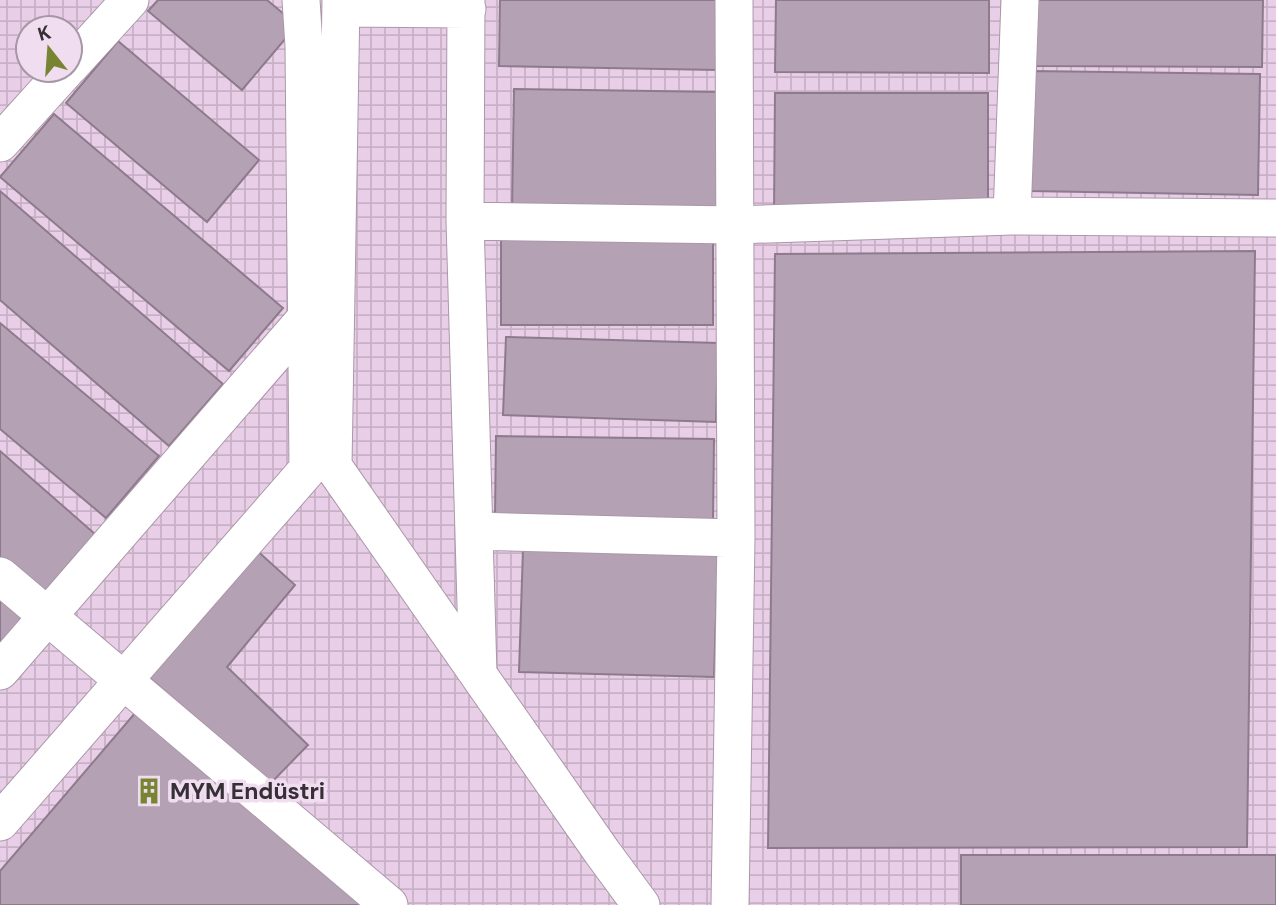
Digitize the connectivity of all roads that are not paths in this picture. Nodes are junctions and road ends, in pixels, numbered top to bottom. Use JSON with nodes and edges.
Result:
{"nodes":[{"id":1,"x":130,"y":0,"type":"edge"},
{"id":2,"x":300,"y":0,"type":"edge"},
{"id":3,"x":734,"y":0,"type":"edge"},
{"id":4,"x":1020,"y":0,"type":"edge"},
{"id":5,"x":342,"y":4,"type":"edge"},
{"id":6,"x":466,"y":4,"type":"edge"},
{"id":7,"x":84,"y":51,"type":"edge"},
{"id":8,"x":54,"y":84,"type":"edge"},
{"id":9,"x":0,"y":144,"type":"edge"},
{"id":10,"x":1012,"y":216,"type":"junction"},
{"id":11,"x":1276,"y":218,"type":"edge"},
{"id":12,"x":465,"y":221,"type":"junction"},
{"id":13,"x":735,"y":225,"type":"junction"},
{"id":14,"x":307,"y":317,"type":"junction"},
{"id":15,"x":475,"y":531,"type":"junction"},
{"id":16,"x":736,"y":538,"type":"junction"},
{"id":17,"x":0,"y":576,"type":"edge"},
{"id":18,"x":48,"y":616,"type":"junction"},
{"id":19,"x":0,"y":671,"type":"edge"},
{"id":20,"x":478,"y":674,"type":"junction"},
{"id":21,"x":124,"y":680,"type":"junction"},
{"id":22,"x":0,"y":822,"type":"edge"},
{"id":23,"x":602,"y":852,"type":"junction"},
{"id":24,"x":389,"y":905,"type":"edge"},
{"id":25,"x":642,"y":905,"type":"edge"},
{"id":26,"x":660,"y":905,"type":"edge"},
{"id":27,"x":730,"y":905,"type":"edge"}],
"edges":[{"from":1,"to":7,"type":"lane"},
{"from":2,"to":14,"type":"lane"},
{"from":3,"to":13,"type":"lane"},
{"from":4,"to":10,"type":"lane"},
{"from":5,"to":6,"type":"lane"},
{"from":5,"to":20,"type":"lane"},
{"from":6,"to":12,"type":"lane"},
{"from":8,"to":9,"type":"lane"},
{"from":10,"to":11,"type":"lane"},
{"from":10,"to":13,"type":"lane"},
{"from":12,"to":13,"type":"lane"},
{"from":12,"to":15,"type":"lane"},
{"from":13,"to":16,"type":"lane"},
{"from":14,"to":18,"type":"lane"},
{"from":14,"to":21,"type":"lane"},
{"from":15,"to":16,"type":"lane"},
{"from":15,"to":20,"type":"lane"},
{"from":16,"to":27,"type":"lane"},
{"from":17,"to":18,"type":"lane"},
{"from":18,"to":19,"type":"lane"},
{"from":18,"to":21,"type":"lane"},
{"from":20,"to":23,"type":"lane"},
{"from":21,"to":22,"type":"lane"},
{"from":21,"to":24,"type":"lane"},
{"from":23,"to":25,"type":"lane"},
{"from":23,"to":26,"type":"lane"}]}
